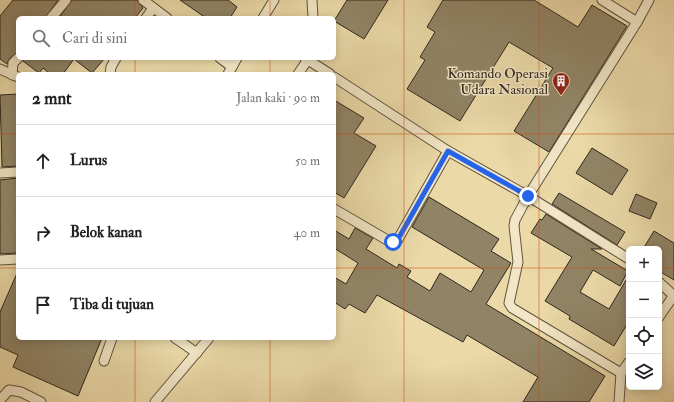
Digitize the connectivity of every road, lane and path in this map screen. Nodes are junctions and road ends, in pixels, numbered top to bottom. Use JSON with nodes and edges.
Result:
{"nodes":[{"id":1,"x":66,"y":0,"type":"edge"},
{"id":2,"x":143,"y":0,"type":"edge"},
{"id":3,"x":274,"y":0,"type":"edge"},
{"id":4,"x":312,"y":0,"type":"edge"},
{"id":5,"x":602,"y":0,"type":"edge"},
{"id":6,"x":649,"y":0,"type":"edge"},
{"id":7,"x":153,"y":8,"type":"junction"},
{"id":8,"x":53,"y":16,"type":"edge"},
{"id":9,"x":147,"y":16,"type":"edge"},
{"id":10,"x":164,"y":16,"type":"edge"},
{"id":11,"x":264,"y":16,"type":"edge"},
{"id":12,"x":313,"y":16,"type":"edge"},
{"id":13,"x":637,"y":22,"type":"junction"},
{"id":14,"x":16,"y":60,"type":"edge"},
{"id":15,"x":115,"y":60,"type":"edge"},
{"id":16,"x":222,"y":60,"type":"edge"},
{"id":17,"x":236,"y":60,"type":"edge"},
{"id":18,"x":307,"y":60,"type":"edge"},
{"id":19,"x":309,"y":60,"type":"edge"},
{"id":20,"x":0,"y":69,"type":"edge"},
{"id":21,"x":230,"y":70,"type":"edge"},
{"id":22,"x":110,"y":72,"type":"edge"},
{"id":23,"x":299,"y":72,"type":"edge"},
{"id":24,"x":327,"y":72,"type":"edge"},
{"id":25,"x":15,"y":76,"type":"edge"},
{"id":26,"x":336,"y":78,"type":"edge"},
{"id":27,"x":448,"y":151,"type":"junction"},
{"id":28,"x":16,"y":172,"type":"edge"},
{"id":29,"x":0,"y":173,"type":"edge"},
{"id":30,"x":528,"y":196,"type":"junction"},
{"id":31,"x":336,"y":210,"type":"edge"},
{"id":32,"x":626,"y":256,"type":"edge"},
{"id":33,"x":16,"y":259,"type":"edge"},
{"id":34,"x":0,"y":260,"type":"edge"},
{"id":35,"x":662,"y":285,"type":"edge"},
{"id":36,"x":674,"y":295,"type":"edge"},
{"id":37,"x":662,"y":313,"type":"edge"},
{"id":38,"x":111,"y":340,"type":"edge"},
{"id":39,"x":178,"y":340,"type":"edge"},
{"id":40,"x":207,"y":340,"type":"edge"},
{"id":41,"x":197,"y":352,"type":"junction"},
{"id":42,"x":104,"y":361,"type":"dead end"},
{"id":43,"x":626,"y":366,"type":"edge"},
{"id":44,"x":621,"y":374,"type":"junction"},
{"id":45,"x":0,"y":400,"type":"edge"},
{"id":46,"x":41,"y":402,"type":"edge"},
{"id":47,"x":155,"y":402,"type":"edge"},
{"id":48,"x":619,"y":402,"type":"edge"}],
"edges":[{"from":1,"to":8,"type":"lane"},
{"from":2,"to":7,"type":"lane"},
{"from":3,"to":11,"type":"lane"},
{"from":4,"to":12,"type":"lane"},
{"from":5,"to":13,"type":"lane"},
{"from":6,"to":13,"type":"lane"},
{"from":7,"to":9,"type":"lane"},
{"from":7,"to":10,"type":"lane"},
{"from":13,"to":30,"type":"lane"},
{"from":14,"to":25,"type":"lane"},
{"from":15,"to":22,"type":"lane"},
{"from":16,"to":21,"type":"lane"},
{"from":17,"to":21,"type":"lane"},
{"from":18,"to":23,"type":"lane"},
{"from":19,"to":24,"type":"lane"},
{"from":20,"to":25,"type":"lane"},
{"from":26,"to":27,"type":"lane"},
{"from":27,"to":30,"type":"lane"},
{"from":27,"to":31,"type":"lane"},
{"from":28,"to":29,"type":"lane"},
{"from":30,"to":32,"type":"lane"},
{"from":30,"to":44,"type":"lane"},
{"from":33,"to":34,"type":"lane"},
{"from":35,"to":36,"type":"lane"},
{"from":36,"to":37,"type":"lane"},
{"from":38,"to":42,"type":"lane"},
{"from":39,"to":41,"type":"lane"},
{"from":40,"to":41,"type":"lane"},
{"from":41,"to":47,"type":"lane"},
{"from":43,"to":44,"type":"lane"},
{"from":44,"to":48,"type":"lane"},
{"from":45,"to":46,"type":"lane"}]}
